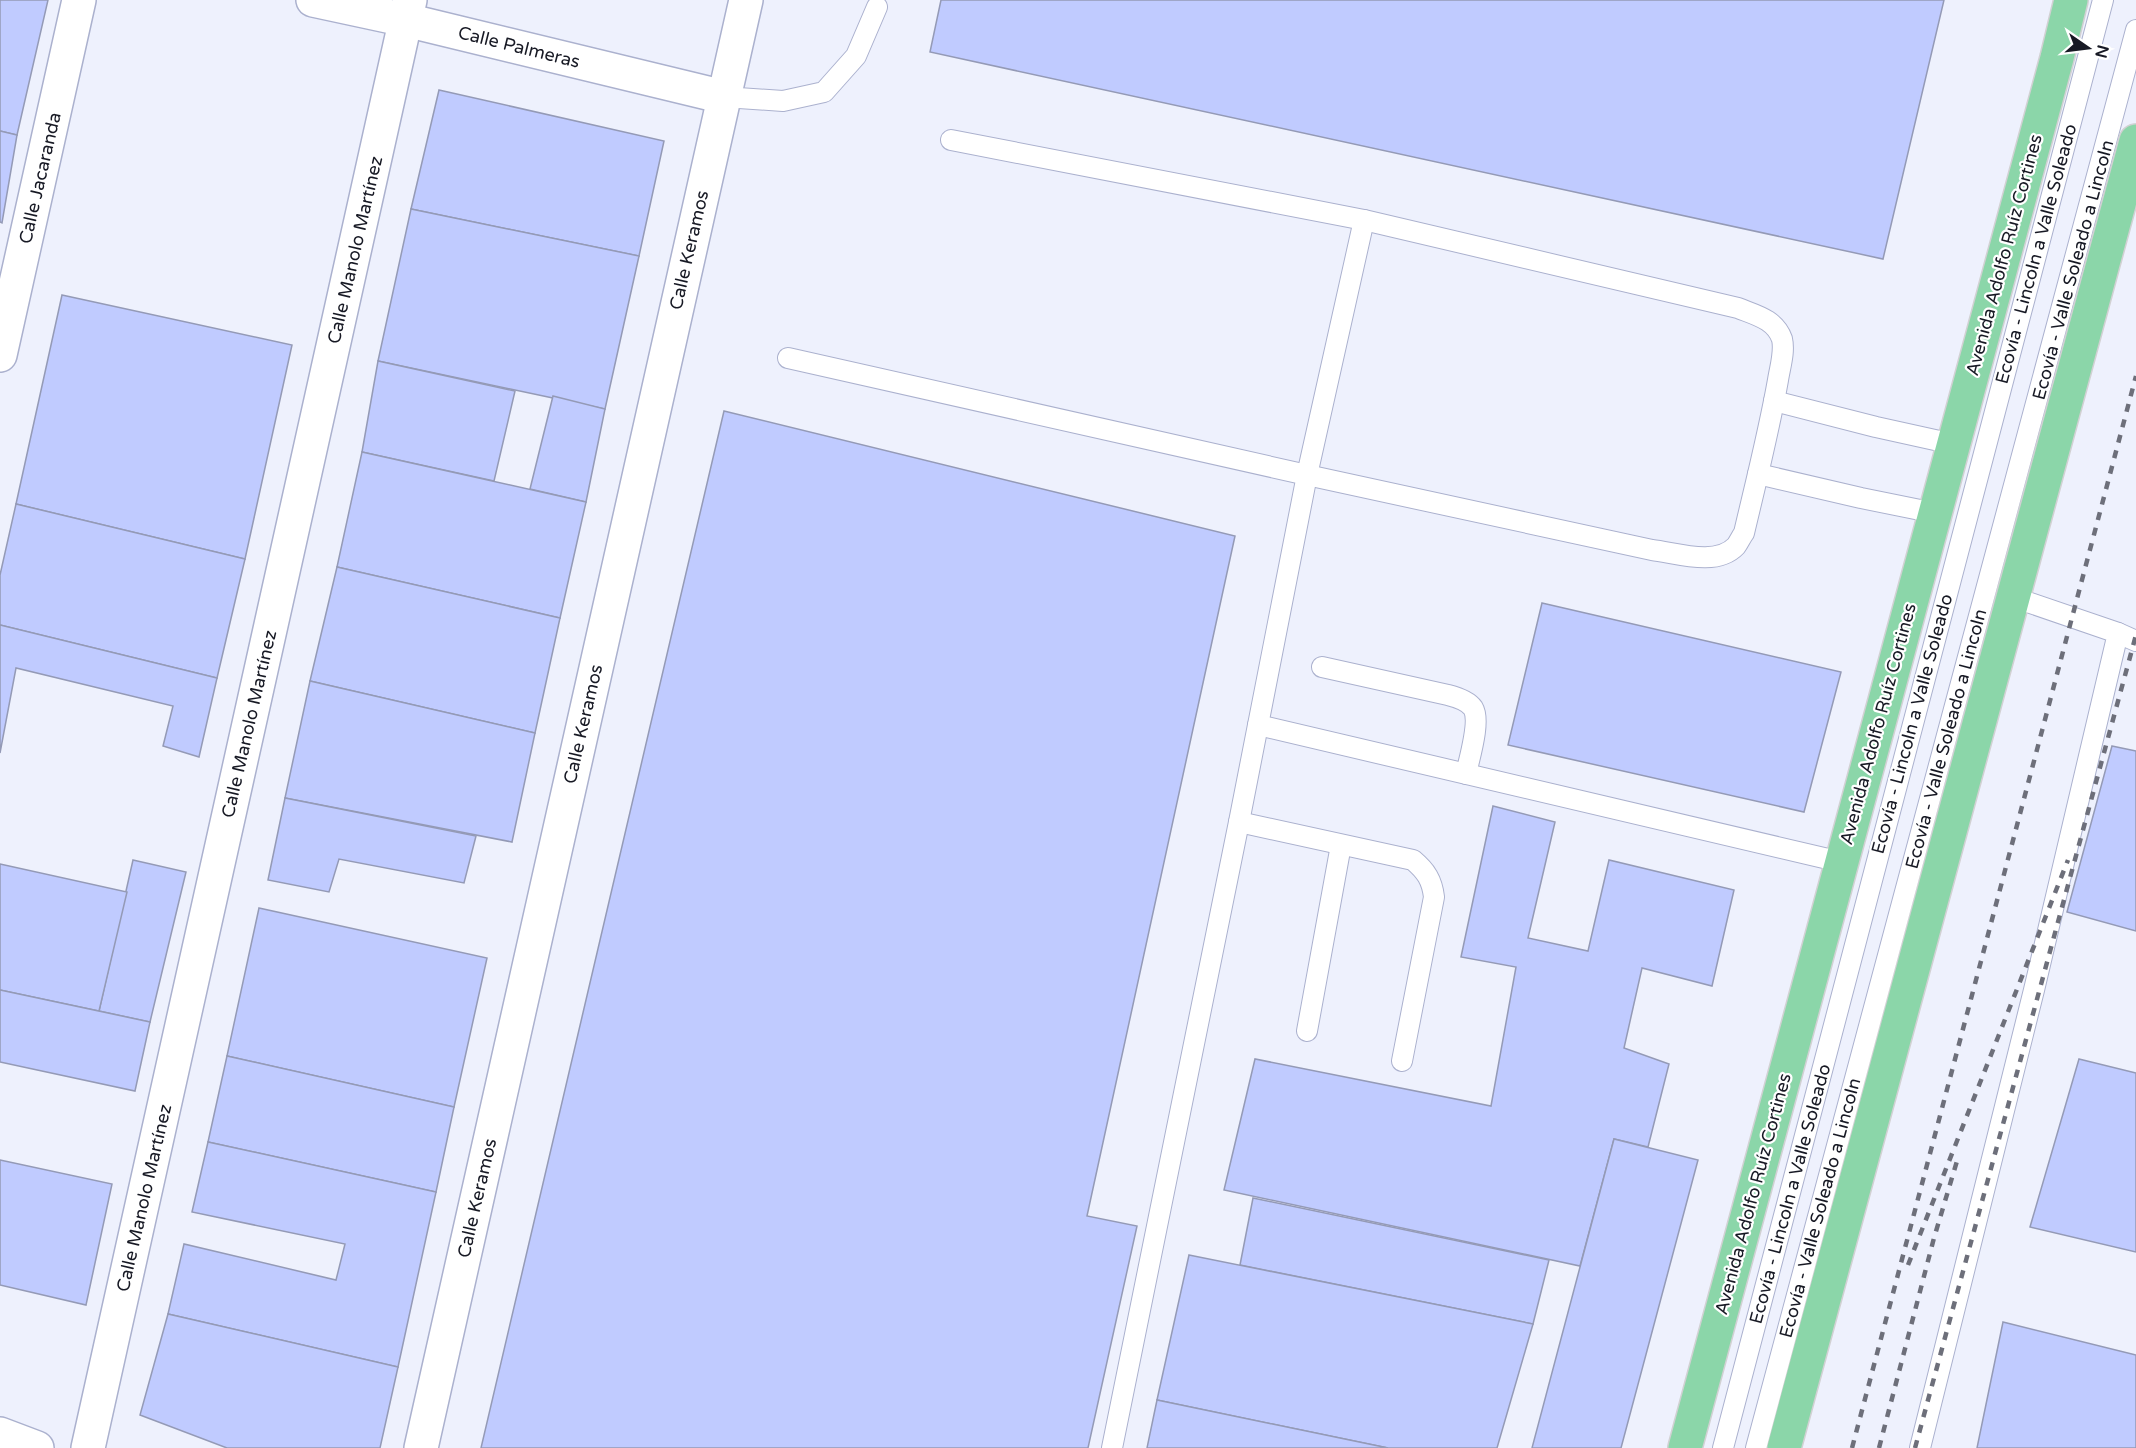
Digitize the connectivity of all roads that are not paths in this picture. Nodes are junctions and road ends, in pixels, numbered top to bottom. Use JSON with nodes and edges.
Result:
{"nodes":[{"id":1,"x":80,"y":0,"type":"edge"},
{"id":2,"x":313,"y":0,"type":"edge"},
{"id":3,"x":746,"y":0,"type":"edge"},
{"id":4,"x":2071,"y":0,"type":"edge"},
{"id":5,"x":2103,"y":0,"type":"edge"},
{"id":6,"x":877,"y":7,"type":"dead end"},
{"id":7,"x":408,"y":10,"type":"edge"},
{"id":8,"x":2136,"y":30,"type":"edge"},
{"id":9,"x":724,"y":97,"type":"junction"},
{"id":10,"x":951,"y":140,"type":"dead end"},
{"id":11,"x":2136,"y":141,"type":"edge"},
{"id":12,"x":1364,"y":220,"type":"junction"},
{"id":13,"x":0,"y":355,"type":"edge"},
{"id":14,"x":788,"y":358,"type":"dead end"},
{"id":15,"x":1774,"y":401,"type":"junction"},
{"id":16,"x":1953,"y":444,"type":"junction"},
{"id":17,"x":1758,"y":474,"type":"junction"},
{"id":18,"x":1307,"y":475,"type":"junction"},
{"id":19,"x":1935,"y":513,"type":"junction"},
{"id":20,"x":2013,"y":597,"type":"junction"},
{"id":21,"x":2118,"y":633,"type":"junction"},
{"id":22,"x":2136,"y":641,"type":"edge"},
{"id":23,"x":1322,"y":667,"type":"dead end"},
{"id":24,"x":1258,"y":726,"type":"junction"},
{"id":25,"x":1466,"y":774,"type":"junction"},
{"id":26,"x":1239,"y":822,"type":"junction"},
{"id":27,"x":1341,"y":845,"type":"junction"},
{"id":28,"x":1841,"y":862,"type":"junction"},
{"id":29,"x":1307,"y":1030,"type":"dead end"},
{"id":30,"x":1402,"y":1061,"type":"dead end"},
{"id":31,"x":0,"y":1434,"type":"edge"},
{"id":32,"x":37,"y":1448,"type":"edge"},
{"id":33,"x":88,"y":1448,"type":"edge"},
{"id":34,"x":421,"y":1448,"type":"edge"},
{"id":35,"x":1112,"y":1448,"type":"edge"},
{"id":36,"x":1685,"y":1448,"type":"edge"},
{"id":37,"x":1723,"y":1448,"type":"edge"},
{"id":38,"x":1756,"y":1448,"type":"edge"},
{"id":39,"x":1784,"y":1448,"type":"edge"},
{"id":40,"x":1920,"y":1448,"type":"edge"}],
"edges":[{"from":1,"to":13,"type":"street","name":"Calle Jacaranda"},
{"from":2,"to":7,"type":"street","name":"Calle Palmeras"},
{"from":3,"to":9,"type":"street","name":"Calle Keramos"},
{"from":4,"to":16,"type":"main road","name":"Avenida Adolfo Ruíz Cortines"},
{"from":5,"to":37,"type":"lane","name":"Ecovía - Lincoln a Valle Soleado"},
{"from":6,"to":9,"type":"lane"},
{"from":7,"to":9,"type":"street","name":"Calle Palmeras"},
{"from":7,"to":33,"type":"street","name":"Calle Manolo Martínez"},
{"from":8,"to":38,"type":"lane","name":"Ecovía - Valle Soleado a Lincoln"},
{"from":9,"to":34,"type":"street","name":"Calle Keramos"},
{"from":10,"to":12,"type":"lane"},
{"from":11,"to":20,"type":"main road"},
{"from":12,"to":15,"type":"lane"},
{"from":12,"to":18,"type":"lane"},
{"from":14,"to":18,"type":"lane"},
{"from":15,"to":16,"type":"lane"},
{"from":15,"to":17,"type":"lane"},
{"from":16,"to":19,"type":"main road","name":"Avenida Adolfo Ruíz Cortines"},
{"from":17,"to":18,"type":"lane"},
{"from":17,"to":19,"type":"lane"},
{"from":18,"to":24,"type":"lane"},
{"from":19,"to":28,"type":"main road","name":"Avenida Adolfo Ruíz Cortines"},
{"from":20,"to":21,"type":"lane"},
{"from":20,"to":39,"type":"main road"},
{"from":21,"to":22,"type":"lane"},
{"from":21,"to":40,"type":"lane"},
{"from":23,"to":25,"type":"lane"},
{"from":24,"to":25,"type":"lane"},
{"from":24,"to":26,"type":"lane"},
{"from":25,"to":28,"type":"lane"},
{"from":26,"to":27,"type":"lane"},
{"from":26,"to":35,"type":"lane"},
{"from":27,"to":29,"type":"lane"},
{"from":27,"to":30,"type":"lane"},
{"from":28,"to":36,"type":"main road","name":"Avenida Adolfo Ruíz Cortines"},
{"from":31,"to":32,"type":"street"}]}
